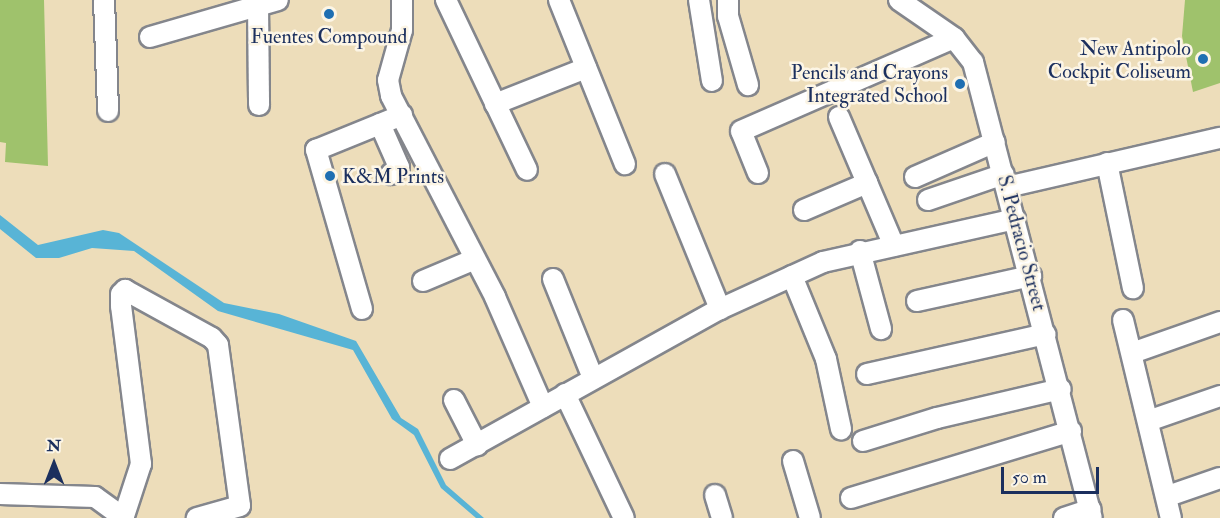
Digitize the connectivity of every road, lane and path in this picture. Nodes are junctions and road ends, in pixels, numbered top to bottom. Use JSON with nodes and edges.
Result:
{"nodes":[{"id":1,"x":104,"y":0,"type":"edge"},
{"id":2,"x":278,"y":0,"type":"edge"},
{"id":3,"x":402,"y":0,"type":"edge"},
{"id":4,"x":446,"y":0,"type":"edge"},
{"id":5,"x":559,"y":0,"type":"edge"},
{"id":6,"x":699,"y":0,"type":"edge"},
{"id":7,"x":728,"y":0,"type":"edge"},
{"id":8,"x":899,"y":0,"type":"edge"},
{"id":9,"x":258,"y":5,"type":"junction"},
{"id":10,"x":217,"y":8,"type":"edge"},
{"id":11,"x":150,"y":37,"type":"dead end"},
{"id":12,"x":954,"y":38,"type":"junction"},
{"id":13,"x":585,"y":68,"type":"junction"},
{"id":14,"x":712,"y":81,"type":"dead end"},
{"id":15,"x":748,"y":85,"type":"dead end"},
{"id":16,"x":495,"y":104,"type":"junction"},
{"id":17,"x":260,"y":105,"type":"dead end"},
{"id":18,"x":108,"y":111,"type":"dead end"},
{"id":19,"x":402,"y":115,"type":"junction"},
{"id":20,"x":839,"y":117,"type":"dead end"},
{"id":21,"x":380,"y":124,"type":"junction"},
{"id":22,"x":1220,"y":138,"type":"edge"},
{"id":23,"x":995,"y":142,"type":"junction"},
{"id":24,"x":1107,"y":163,"type":"junction"},
{"id":25,"x":625,"y":164,"type":"dead end"},
{"id":26,"x":527,"y":170,"type":"dead end"},
{"id":27,"x":758,"y":173,"type":"dead end"},
{"id":28,"x":391,"y":174,"type":"dead end"},
{"id":29,"x":665,"y":174,"type":"dead end"},
{"id":30,"x":915,"y":177,"type":"dead end"},
{"id":31,"x":1005,"y":180,"type":"junction"},
{"id":32,"x":867,"y":183,"type":"junction"},
{"id":33,"x":928,"y":200,"type":"dead end"},
{"id":34,"x":804,"y":210,"type":"dead end"},
{"id":35,"x":1016,"y":219,"type":"junction"},
{"id":36,"x":894,"y":246,"type":"junction"},
{"id":37,"x":861,"y":251,"type":"junction"},
{"id":38,"x":473,"y":260,"type":"junction"},
{"id":39,"x":792,"y":276,"type":"junction"},
{"id":40,"x":1031,"y":276,"type":"junction"},
{"id":41,"x":553,"y":279,"type":"dead end"},
{"id":42,"x":423,"y":281,"type":"dead end"},
{"id":43,"x":1133,"y":288,"type":"dead end"},
{"id":44,"x":917,"y":301,"type":"dead end"},
{"id":45,"x":363,"y":309,"type":"dead end"},
{"id":46,"x":720,"y":309,"type":"junction"},
{"id":47,"x":1123,"y":321,"type":"dead end"},
{"id":48,"x":1220,"y":322,"type":"edge"},
{"id":49,"x":881,"y":329,"type":"dead end"},
{"id":50,"x":1046,"y":334,"type":"junction"},
{"id":51,"x":1132,"y":353,"type":"junction"},
{"id":52,"x":867,"y":374,"type":"dead end"},
{"id":53,"x":593,"y":378,"type":"junction"},
{"id":54,"x":1061,"y":389,"type":"junction"},
{"id":55,"x":565,"y":394,"type":"junction"},
{"id":56,"x":1220,"y":396,"type":"edge"},
{"id":57,"x":454,"y":400,"type":"dead end"},
{"id":58,"x":543,"y":407,"type":"junction"},
{"id":59,"x":1148,"y":421,"type":"junction"},
{"id":60,"x":841,"y":429,"type":"dead end"},
{"id":61,"x":1071,"y":431,"type":"junction"},
{"id":62,"x":863,"y":441,"type":"dead end"},
{"id":63,"x":477,"y":445,"type":"junction"},
{"id":64,"x":450,"y":459,"type":"dead end"},
{"id":65,"x":793,"y":461,"type":"dead end"},
{"id":66,"x":1220,"y":478,"type":"edge"},
{"id":67,"x":0,"y":494,"type":"edge"},
{"id":68,"x":715,"y":495,"type":"dead end"},
{"id":69,"x":1168,"y":496,"type":"junction"},
{"id":70,"x":851,"y":498,"type":"dead end"},
{"id":71,"x":1092,"y":514,"type":"edge"},
{"id":72,"x":124,"y":517,"type":"edge"},
{"id":73,"x":197,"y":518,"type":"edge"},
{"id":74,"x":624,"y":518,"type":"edge"},
{"id":75,"x":722,"y":518,"type":"edge"},
{"id":76,"x":810,"y":518,"type":"edge"},
{"id":77,"x":1064,"y":518,"type":"edge"},
{"id":78,"x":1171,"y":518,"type":"edge"}],
"edges":[{"from":1,"to":18,"type":"street"},
{"from":2,"to":9,"type":"street"},
{"from":3,"to":19,"type":"street"},
{"from":4,"to":16,"type":"street"},
{"from":5,"to":13,"type":"street"},
{"from":6,"to":14,"type":"street"},
{"from":7,"to":15,"type":"street"},
{"from":8,"to":12,"type":"street","name":"S. Pedracio Street"},
{"from":9,"to":10,"type":"street"},
{"from":9,"to":17,"type":"street"},
{"from":10,"to":11,"type":"street"},
{"from":12,"to":23,"type":"street","name":"S. Pedracio Street"},
{"from":12,"to":27,"type":"street"},
{"from":13,"to":16,"type":"street"},
{"from":13,"to":25,"type":"street"},
{"from":16,"to":26,"type":"street"},
{"from":19,"to":21,"type":"street"},
{"from":19,"to":38,"type":"street"},
{"from":20,"to":32,"type":"street"},
{"from":21,"to":28,"type":"street"},
{"from":21,"to":45,"type":"street"},
{"from":22,"to":24,"type":"street"},
{"from":23,"to":30,"type":"street"},
{"from":23,"to":31,"type":"street","name":"S. Pedracio Street"},
{"from":24,"to":31,"type":"street"},
{"from":24,"to":43,"type":"street"},
{"from":29,"to":46,"type":"street"},
{"from":31,"to":33,"type":"street"},
{"from":31,"to":35,"type":"street","name":"S. Pedracio Street"},
{"from":32,"to":34,"type":"street"},
{"from":32,"to":36,"type":"street"},
{"from":35,"to":36,"type":"street"},
{"from":35,"to":40,"type":"street","name":"S. Pedracio Street"},
{"from":36,"to":37,"type":"street"},
{"from":37,"to":39,"type":"street"},
{"from":37,"to":49,"type":"street"},
{"from":38,"to":42,"type":"street"},
{"from":38,"to":58,"type":"street"},
{"from":39,"to":46,"type":"street"},
{"from":39,"to":60,"type":"street"},
{"from":40,"to":44,"type":"street"},
{"from":40,"to":50,"type":"street","name":"S. Pedracio Street"},
{"from":41,"to":53,"type":"street"},
{"from":46,"to":53,"type":"street"},
{"from":47,"to":51,"type":"street"},
{"from":48,"to":51,"type":"street"},
{"from":50,"to":52,"type":"street"},
{"from":50,"to":54,"type":"street","name":"S. Pedracio Street"},
{"from":51,"to":59,"type":"street"},
{"from":53,"to":55,"type":"street"},
{"from":54,"to":61,"type":"street","name":"S. Pedracio Street"},
{"from":54,"to":62,"type":"street"},
{"from":55,"to":58,"type":"street"},
{"from":55,"to":74,"type":"street"},
{"from":56,"to":59,"type":"street"},
{"from":57,"to":63,"type":"street"},
{"from":58,"to":63,"type":"street"},
{"from":59,"to":69,"type":"street"},
{"from":61,"to":70,"type":"street"},
{"from":61,"to":71,"type":"street","name":"S. Pedracio Street"},
{"from":63,"to":64,"type":"street"},
{"from":65,"to":76,"type":"street"},
{"from":66,"to":69,"type":"street"},
{"from":67,"to":72,"type":"street"},
{"from":68,"to":75,"type":"street"},
{"from":69,"to":78,"type":"street"},
{"from":71,"to":77,"type":"street"},
{"from":72,"to":73,"type":"street"}]}
